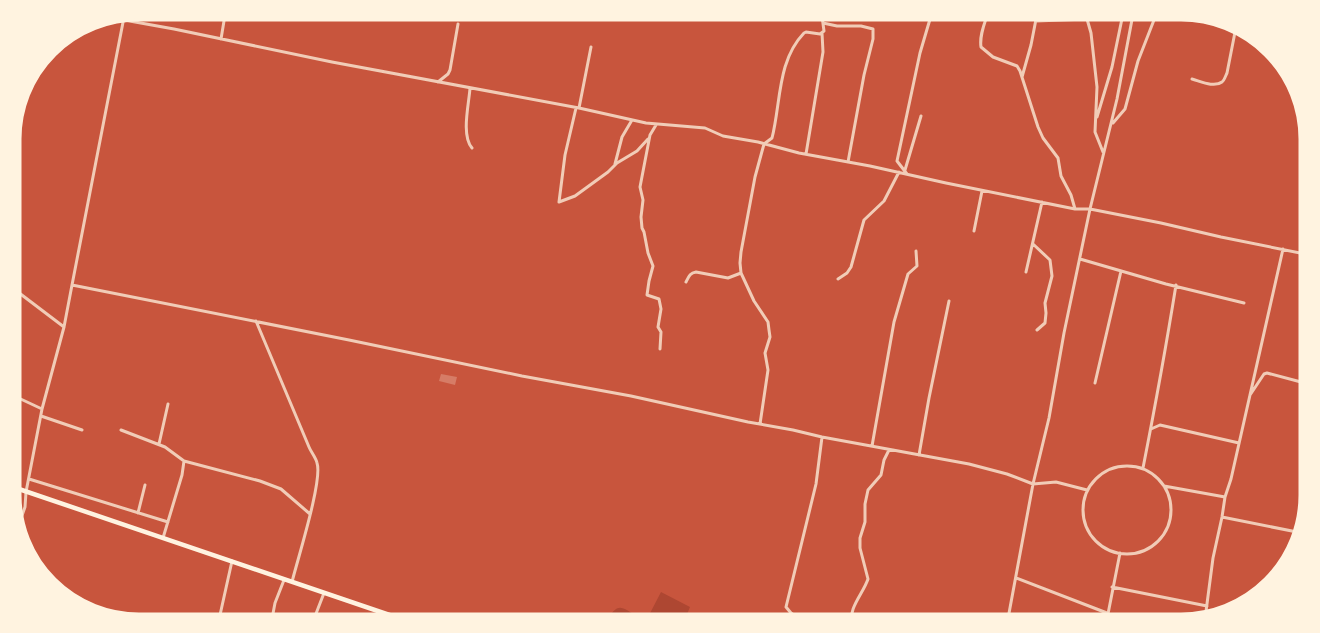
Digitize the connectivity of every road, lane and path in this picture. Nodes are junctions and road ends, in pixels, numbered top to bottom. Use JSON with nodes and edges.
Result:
{"nodes":[{"id":1,"x":124,"y":20,"type":"edge"},
{"id":2,"x":224,"y":20,"type":"edge"},
{"id":3,"x":823,"y":20,"type":"edge"},
{"id":4,"x":930,"y":20,"type":"edge"},
{"id":5,"x":986,"y":20,"type":"edge"},
{"id":6,"x":1049,"y":20,"type":"edge"},
{"id":7,"x":1089,"y":20,"type":"edge"},
{"id":8,"x":1122,"y":20,"type":"edge"},
{"id":9,"x":1132,"y":20,"type":"edge"},
{"id":10,"x":1155,"y":20,"type":"edge"},
{"id":11,"x":128,"y":21,"type":"edge"},
{"id":12,"x":1036,"y":21,"type":"joint"},
{"id":13,"x":823,"y":23,"type":"junction"},
{"id":14,"x":459,"y":24,"type":"dead end"},
{"id":15,"x":822,"y":33,"type":"junction"},
{"id":16,"x":1235,"y":33,"type":"edge"},
{"id":17,"x":220,"y":39,"type":"junction"},
{"id":18,"x":591,"y":47,"type":"dead end"},
{"id":19,"x":1022,"y":78,"type":"junction"},
{"id":20,"x":1192,"y":79,"type":"dead end"},
{"id":21,"x":438,"y":82,"type":"junction"},
{"id":22,"x":470,"y":88,"type":"junction"},
{"id":23,"x":578,"y":108,"type":"junction"},
{"id":24,"x":921,"y":116,"type":"dead end"},
{"id":25,"x":633,"y":120,"type":"junction"},
{"id":26,"x":1095,"y":124,"type":"junction"},
{"id":27,"x":656,"y":125,"type":"junction"},
{"id":28,"x":1111,"y":126,"type":"junction"},
{"id":29,"x":650,"y":138,"type":"junction"},
{"id":30,"x":764,"y":144,"type":"junction"},
{"id":31,"x":472,"y":148,"type":"dead end"},
{"id":32,"x":806,"y":154,"type":"junction"},
{"id":33,"x":1104,"y":154,"type":"junction"},
{"id":34,"x":848,"y":162,"type":"junction"},
{"id":35,"x":614,"y":165,"type":"junction"},
{"id":36,"x":899,"y":172,"type":"junction"},
{"id":37,"x":906,"y":172,"type":"junction"},
{"id":38,"x":982,"y":190,"type":"junction"},
{"id":39,"x":1042,"y":202,"type":"junction"},
{"id":40,"x":1075,"y":209,"type":"junction"},
{"id":41,"x":1090,"y":209,"type":"junction"},
{"id":42,"x":974,"y":231,"type":"dead end"},
{"id":43,"x":1033,"y":244,"type":"junction"},
{"id":44,"x":1283,"y":249,"type":"junction"},
{"id":45,"x":916,"y":251,"type":"dead end"},
{"id":46,"x":1300,"y":253,"type":"edge"},
{"id":47,"x":1080,"y":259,"type":"junction"},
{"id":48,"x":1026,"y":272,"type":"dead end"},
{"id":49,"x":1121,"y":272,"type":"junction"},
{"id":50,"x":741,"y":273,"type":"junction"},
{"id":51,"x":838,"y":279,"type":"dead end"},
{"id":52,"x":686,"y":282,"type":"dead end"},
{"id":53,"x":72,"y":285,"type":"junction"},
{"id":54,"x":1176,"y":285,"type":"junction"},
{"id":55,"x":20,"y":294,"type":"edge"},
{"id":56,"x":949,"y":301,"type":"dead end"},
{"id":57,"x":1244,"y":303,"type":"dead end"},
{"id":58,"x":256,"y":321,"type":"junction"},
{"id":59,"x":64,"y":327,"type":"junction"},
{"id":60,"x":1037,"y":330,"type":"dead end"},
{"id":61,"x":660,"y":349,"type":"dead end"},
{"id":62,"x":1300,"y":382,"type":"edge"},
{"id":63,"x":1095,"y":383,"type":"dead end"},
{"id":64,"x":1249,"y":397,"type":"junction"},
{"id":65,"x":20,"y":399,"type":"edge"},
{"id":66,"x":168,"y":404,"type":"dead end"},
{"id":67,"x":42,"y":409,"type":"junction"},
{"id":68,"x":41,"y":416,"type":"junction"},
{"id":69,"x":1153,"y":419,"type":"junction"},
{"id":70,"x":760,"y":424,"type":"junction"},
{"id":71,"x":1160,"y":425,"type":"junction"},
{"id":72,"x":1151,"y":429,"type":"junction"},
{"id":73,"x":82,"y":430,"type":"dead end"},
{"id":74,"x":121,"y":430,"type":"dead end"},
{"id":75,"x":822,"y":437,"type":"junction"},
{"id":76,"x":1239,"y":443,"type":"junction"},
{"id":77,"x":159,"y":444,"type":"junction"},
{"id":78,"x":872,"y":446,"type":"junction"},
{"id":79,"x":890,"y":450,"type":"junction"},
{"id":80,"x":919,"y":455,"type":"junction"},
{"id":81,"x":184,"y":461,"type":"junction"},
{"id":82,"x":1143,"y":468,"type":"junction"},
{"id":83,"x":29,"y":479,"type":"junction"},
{"id":84,"x":145,"y":484,"type":"dead end"},
{"id":85,"x":1033,"y":484,"type":"junction"},
{"id":86,"x":1164,"y":486,"type":"junction"},
{"id":87,"x":20,"y":490,"type":"edge"},
{"id":88,"x":1088,"y":490,"type":"junction"},
{"id":89,"x":26,"y":492,"type":"junction"},
{"id":90,"x":1225,"y":497,"type":"junction"},
{"id":91,"x":138,"y":513,"type":"junction"},
{"id":92,"x":310,"y":514,"type":"junction"},
{"id":93,"x":22,"y":515,"type":"edge"},
{"id":94,"x":1222,"y":517,"type":"junction"},
{"id":95,"x":168,"y":522,"type":"junction"},
{"id":96,"x":1294,"y":531,"type":"edge"},
{"id":97,"x":163,"y":538,"type":"junction"},
{"id":98,"x":1120,"y":553,"type":"junction"},
{"id":99,"x":232,"y":561,"type":"junction"},
{"id":100,"x":1016,"y":578,"type":"junction"},
{"id":101,"x":284,"y":579,"type":"junction"},
{"id":102,"x":292,"y":582,"type":"junction"},
{"id":103,"x":1112,"y":587,"type":"junction"},
{"id":104,"x":324,"y":593,"type":"junction"},
{"id":105,"x":1207,"y":606,"type":"junction"},
{"id":106,"x":379,"y":611,"type":"joint"},
{"id":107,"x":1206,"y":611,"type":"edge"},
{"id":108,"x":792,"y":613,"type":"edge"},
{"id":109,"x":851,"y":613,"type":"edge"},
{"id":110,"x":1009,"y":613,"type":"edge"},
{"id":111,"x":1107,"y":613,"type":"joint"},
{"id":112,"x":220,"y":614,"type":"edge"},
{"id":113,"x":273,"y":614,"type":"edge"},
{"id":114,"x":316,"y":614,"type":"edge"},
{"id":115,"x":387,"y":614,"type":"edge"}],
"edges":[{"from":1,"to":53,"type":"street"},
{"from":2,"to":17,"type":"street"},
{"from":3,"to":13,"type":"street"},
{"from":4,"to":37,"type":"street"},
{"from":5,"to":19,"type":"street"},
{"from":6,"to":12,"type":"street"},
{"from":7,"to":26,"type":"street"},
{"from":8,"to":26,"type":"street"},
{"from":9,"to":28,"type":"street"},
{"from":10,"to":28,"type":"street"},
{"from":11,"to":17,"type":"street"},
{"from":12,"to":19,"type":"street"},
{"from":13,"to":15,"type":"street"},
{"from":13,"to":34,"type":"street"},
{"from":14,"to":21,"type":"street"},
{"from":15,"to":30,"type":"street"},
{"from":15,"to":32,"type":"street"},
{"from":16,"to":20,"type":"street"},
{"from":17,"to":21,"type":"street"},
{"from":18,"to":23,"type":"street"},
{"from":19,"to":40,"type":"street"},
{"from":21,"to":22,"type":"street"},
{"from":22,"to":23,"type":"street"},
{"from":22,"to":31,"type":"street"},
{"from":23,"to":25,"type":"street"},
{"from":23,"to":35,"type":"street"},
{"from":24,"to":37,"type":"street"},
{"from":25,"to":27,"type":"street"},
{"from":25,"to":35,"type":"street"},
{"from":26,"to":33,"type":"street"},
{"from":27,"to":29,"type":"street"},
{"from":27,"to":30,"type":"street"},
{"from":28,"to":33,"type":"street"},
{"from":29,"to":35,"type":"street"},
{"from":29,"to":61,"type":"street"},
{"from":30,"to":32,"type":"street"},
{"from":30,"to":50,"type":"street"},
{"from":32,"to":34,"type":"street"},
{"from":33,"to":41,"type":"street"},
{"from":34,"to":36,"type":"street"},
{"from":36,"to":37,"type":"street"},
{"from":36,"to":51,"type":"street"},
{"from":37,"to":38,"type":"street"},
{"from":38,"to":39,"type":"street"},
{"from":38,"to":42,"type":"street"},
{"from":39,"to":40,"type":"street"},
{"from":39,"to":43,"type":"street"},
{"from":40,"to":41,"type":"street"},
{"from":41,"to":44,"type":"street"},
{"from":41,"to":47,"type":"street"},
{"from":43,"to":48,"type":"street"},
{"from":43,"to":60,"type":"street"},
{"from":44,"to":46,"type":"street"},
{"from":44,"to":64,"type":"street"},
{"from":45,"to":78,"type":"street"},
{"from":47,"to":49,"type":"street"},
{"from":47,"to":85,"type":"street"},
{"from":49,"to":54,"type":"street"},
{"from":49,"to":63,"type":"street"},
{"from":50,"to":52,"type":"street"},
{"from":50,"to":70,"type":"street"},
{"from":53,"to":58,"type":"street"},
{"from":53,"to":59,"type":"street"},
{"from":54,"to":57,"type":"street"},
{"from":54,"to":69,"type":"street"},
{"from":55,"to":59,"type":"street"},
{"from":56,"to":80,"type":"street"},
{"from":58,"to":70,"type":"street"},
{"from":58,"to":92,"type":"street"},
{"from":59,"to":67,"type":"street"},
{"from":62,"to":64,"type":"street"},
{"from":64,"to":76,"type":"street"},
{"from":65,"to":67,"type":"street"},
{"from":66,"to":77,"type":"street"},
{"from":67,"to":68,"type":"street"},
{"from":68,"to":73,"type":"street"},
{"from":68,"to":83,"type":"street"},
{"from":69,"to":71,"type":"street"},
{"from":69,"to":72,"type":"street"},
{"from":70,"to":75,"type":"street"},
{"from":71,"to":72,"type":"street"},
{"from":71,"to":76,"type":"street"},
{"from":72,"to":82,"type":"street"},
{"from":74,"to":77,"type":"street"},
{"from":75,"to":78,"type":"street"},
{"from":75,"to":108,"type":"street"},
{"from":76,"to":90,"type":"street"},
{"from":77,"to":81,"type":"street"},
{"from":78,"to":79,"type":"street"},
{"from":79,"to":80,"type":"street"},
{"from":79,"to":109,"type":"street"},
{"from":80,"to":85,"type":"street"},
{"from":81,"to":92,"type":"street"},
{"from":81,"to":95,"type":"street"},
{"from":82,"to":86,"type":"street"},
{"from":82,"to":88,"type":"street"},
{"from":83,"to":89,"type":"street"},
{"from":83,"to":91,"type":"street"},
{"from":84,"to":91,"type":"street"},
{"from":85,"to":88,"type":"street"},
{"from":85,"to":100,"type":"street"},
{"from":86,"to":90,"type":"street"},
{"from":86,"to":98,"type":"street"},
{"from":87,"to":89,"type":"highway"},
{"from":88,"to":98,"type":"street"},
{"from":89,"to":93,"type":"street"},
{"from":89,"to":97,"type":"highway"},
{"from":90,"to":94,"type":"street"},
{"from":91,"to":95,"type":"street"},
{"from":92,"to":102,"type":"street"},
{"from":94,"to":96,"type":"street"},
{"from":94,"to":105,"type":"street"},
{"from":95,"to":97,"type":"street"},
{"from":97,"to":99,"type":"highway"},
{"from":98,"to":103,"type":"street"},
{"from":99,"to":101,"type":"highway"},
{"from":99,"to":112,"type":"street"},
{"from":100,"to":110,"type":"street"},
{"from":100,"to":111,"type":"street"},
{"from":101,"to":102,"type":"highway"},
{"from":101,"to":113,"type":"street"},
{"from":102,"to":104,"type":"highway"},
{"from":103,"to":105,"type":"street"},
{"from":103,"to":111,"type":"street"},
{"from":104,"to":106,"type":"highway"},
{"from":104,"to":114,"type":"street"},
{"from":105,"to":107,"type":"street"},
{"from":106,"to":115,"type":"highway"}]}
